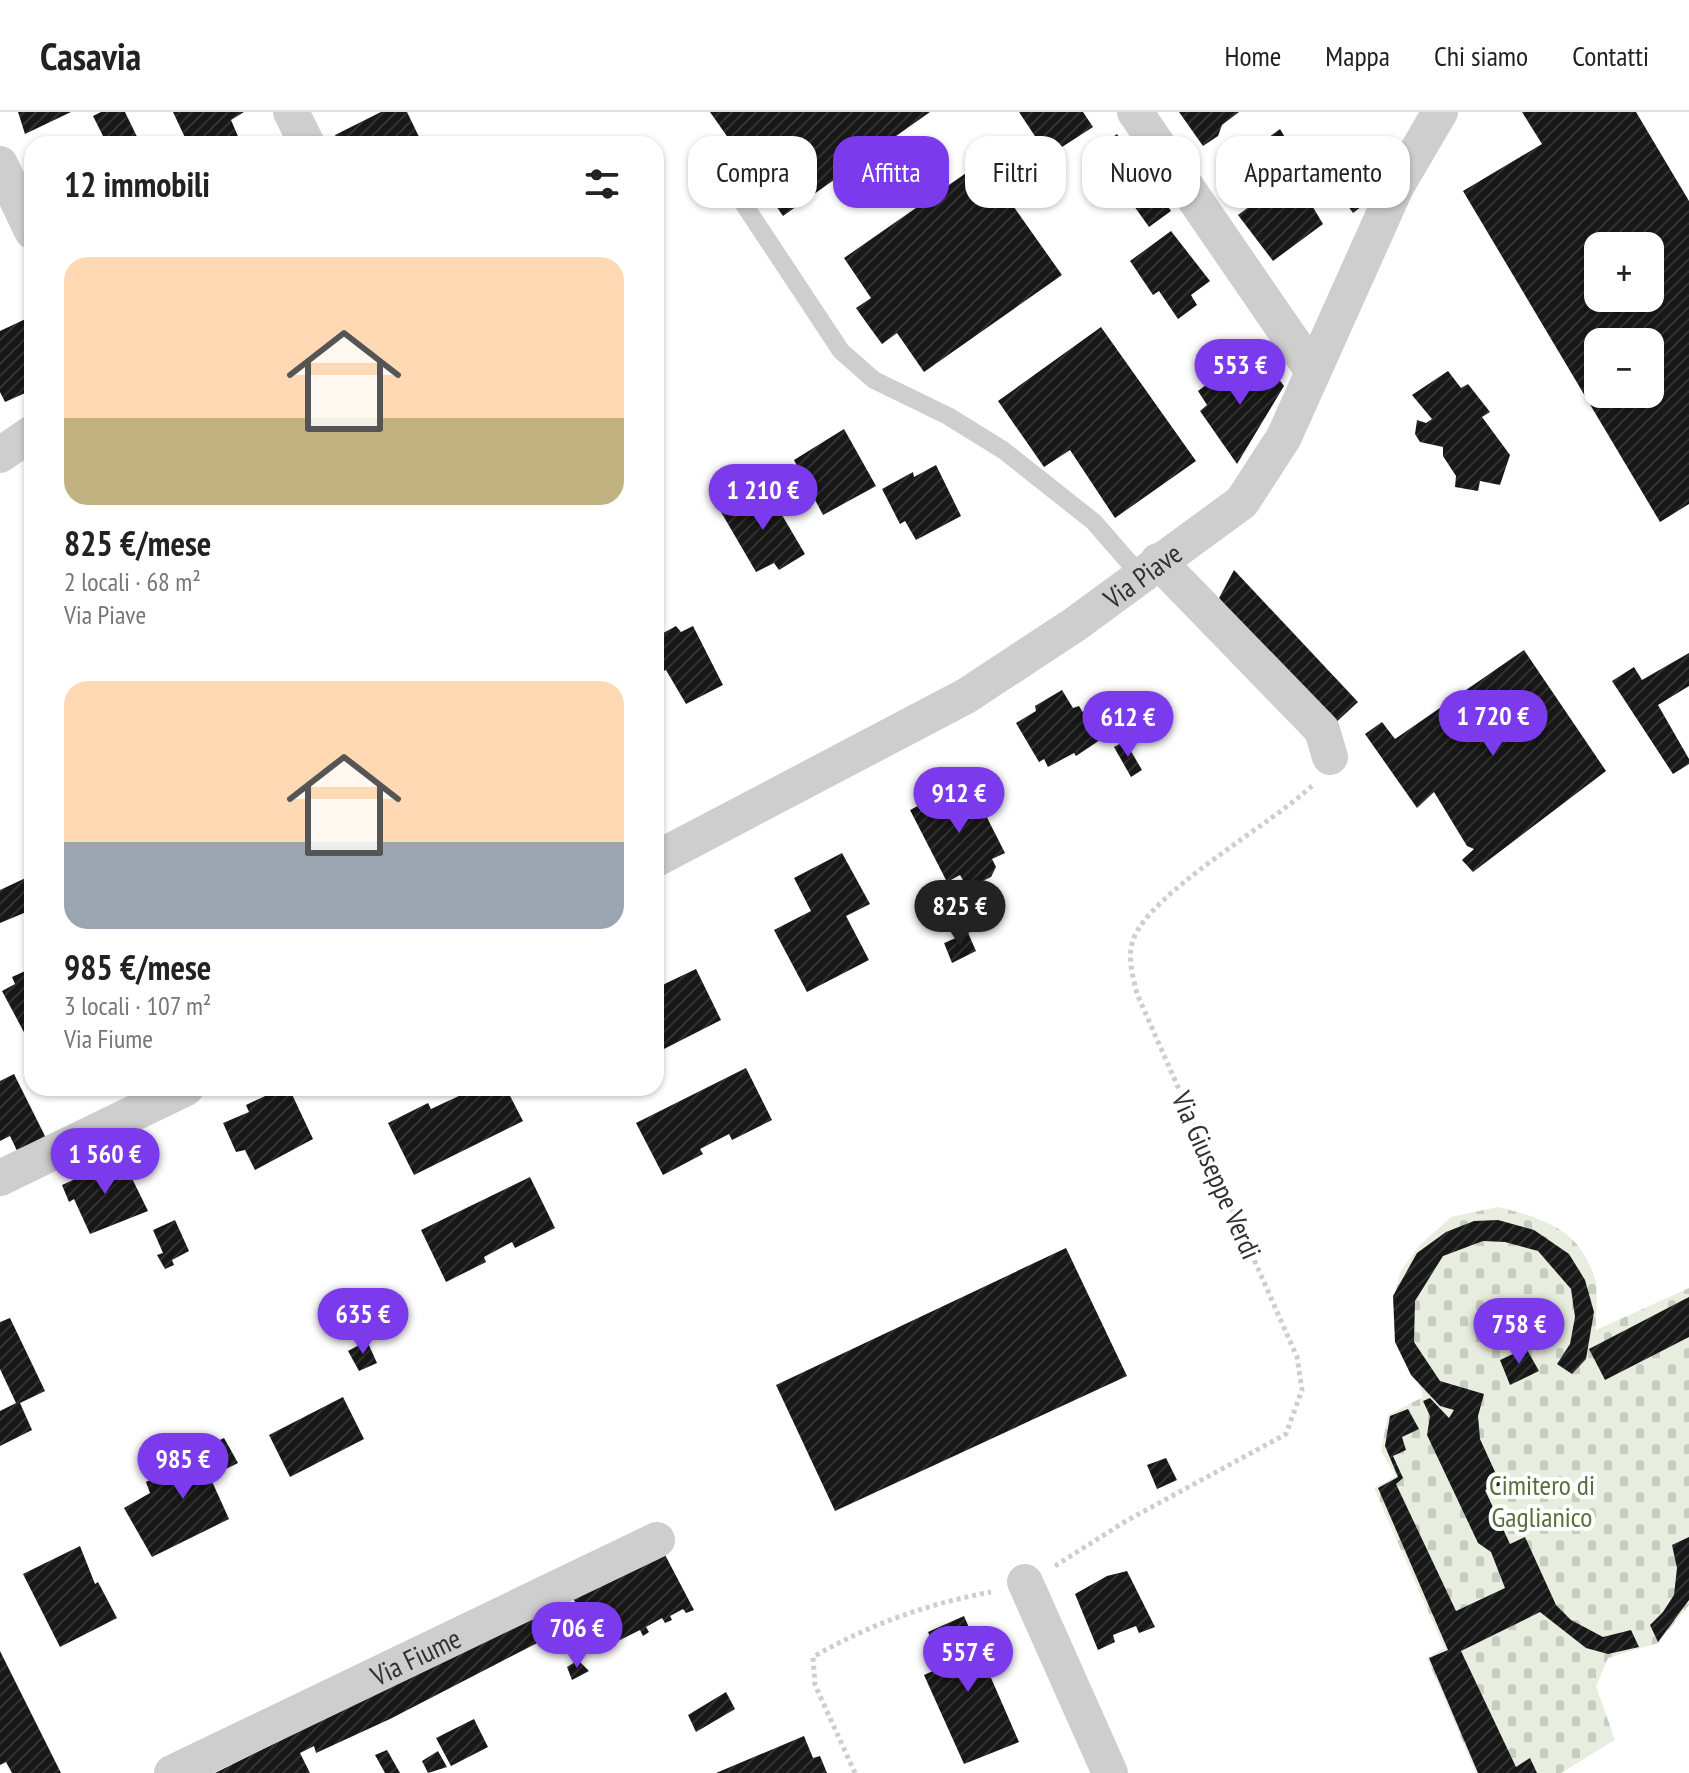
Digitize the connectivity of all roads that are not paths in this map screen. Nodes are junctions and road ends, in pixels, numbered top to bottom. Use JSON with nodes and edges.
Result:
{"nodes":[{"id":1,"x":291,"y":112,"type":"edge"},
{"id":2,"x":1135,"y":112,"type":"edge"},
{"id":3,"x":1440,"y":112,"type":"edge"},
{"id":4,"x":303,"y":136,"type":"edge"},
{"id":5,"x":0,"y":164,"type":"edge"},
{"id":6,"x":746,"y":208,"type":"edge"},
{"id":7,"x":24,"y":214,"type":"edge"},
{"id":8,"x":1312,"y":370,"type":"junction"},
{"id":9,"x":24,"y":438,"type":"edge"},
{"id":10,"x":0,"y":455,"type":"edge"},
{"id":11,"x":1149,"y":568,"type":"junction"},
{"id":12,"x":1330,"y":757,"type":"road end"},
{"id":13,"x":664,"y":855,"type":"edge"},
{"id":14,"x":169,"y":1096,"type":"edge"},
{"id":15,"x":0,"y":1178,"type":"edge"},
{"id":16,"x":657,"y":1540,"type":"dead end"},
{"id":17,"x":1025,"y":1582,"type":"road end"},
{"id":18,"x":172,"y":1773,"type":"edge"},
{"id":19,"x":1110,"y":1773,"type":"edge"}],
"edges":[{"from":1,"to":4,"type":"street"},
{"from":2,"to":8,"type":"street"},
{"from":3,"to":8,"type":"street","name":"Via Piave"},
{"from":5,"to":7,"type":"street"},
{"from":6,"to":11,"type":"lane"},
{"from":8,"to":11,"type":"street","name":"Via Piave"},
{"from":9,"to":10,"type":"street"},
{"from":11,"to":12,"type":"street"},
{"from":11,"to":13,"type":"street","name":"Via Piave"},
{"from":14,"to":15,"type":"street"},
{"from":16,"to":18,"type":"street","name":"Via Fiume"},
{"from":17,"to":19,"type":"street"}]}
